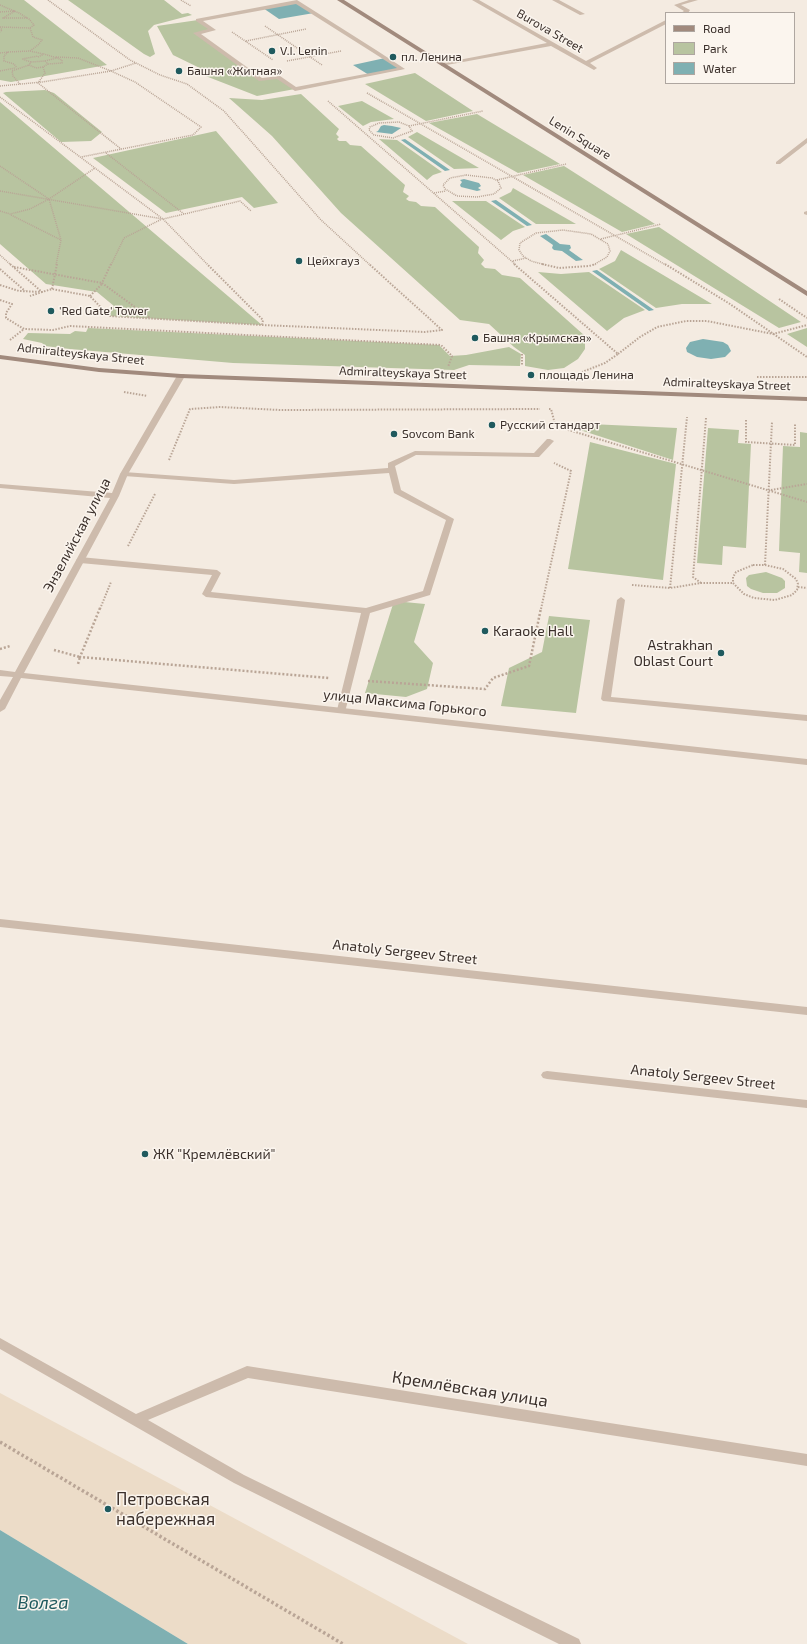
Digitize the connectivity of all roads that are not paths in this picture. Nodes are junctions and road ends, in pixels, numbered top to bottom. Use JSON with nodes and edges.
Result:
{"nodes":[{"id":1,"x":340,"y":0,"type":"edge"},
{"id":2,"x":475,"y":0,"type":"edge"},
{"id":3,"x":555,"y":0,"type":"edge"},
{"id":4,"x":695,"y":0,"type":"edge"},
{"id":5,"x":686,"y":12,"type":"edge"},
{"id":6,"x":582,"y":14,"type":"dead end"},
{"id":7,"x":665,"y":23,"type":"edge"},
{"id":8,"x":552,"y":44,"type":"junction"},
{"id":9,"x":586,"y":63,"type":"junction"},
{"id":10,"x":443,"y":65,"type":"junction"},
{"id":11,"x":594,"y":68,"type":"dead end"},
{"id":12,"x":344,"y":80,"type":"joint"},
{"id":13,"x":807,"y":140,"type":"edge"},
{"id":14,"x":778,"y":163,"type":"dead end"},
{"id":15,"x":807,"y":294,"type":"edge"},
{"id":16,"x":0,"y":357,"type":"edge"},
{"id":17,"x":181,"y":376,"type":"junction"},
{"id":18,"x":807,"y":399,"type":"edge"},
{"id":19,"x":550,"y":441,"type":"dead end"},
{"id":20,"x":392,"y":470,"type":"junction"},
{"id":21,"x":124,"y":474,"type":"junction"},
{"id":22,"x":0,"y":486,"type":"edge"},
{"id":23,"x":114,"y":496,"type":"junction"},
{"id":24,"x":80,"y":560,"type":"junction"},
{"id":25,"x":621,"y":600,"type":"road end"},
{"id":26,"x":366,"y":611,"type":"junction"},
{"id":27,"x":0,"y":673,"type":"edge"},
{"id":28,"x":17,"y":674,"type":"junction"},
{"id":29,"x":0,"y":708,"type":"edge"},
{"id":30,"x":342,"y":710,"type":"junction"},
{"id":31,"x":807,"y":718,"type":"edge"},
{"id":32,"x":807,"y":762,"type":"edge"},
{"id":33,"x":0,"y":923,"type":"edge"},
{"id":34,"x":807,"y":1011,"type":"edge"},
{"id":35,"x":547,"y":1075,"type":"dead end"},
{"id":36,"x":807,"y":1104,"type":"edge"},
{"id":37,"x":0,"y":1343,"type":"edge"},
{"id":38,"x":135,"y":1420,"type":"junction"},
{"id":39,"x":807,"y":1460,"type":"edge"},
{"id":40,"x":574,"y":1644,"type":"edge"}],
"edges":[{"from":1,"to":10,"type":"main road","name":"Lenin Square"},
{"from":2,"to":8,"type":"street","name":"Burova Street"},
{"from":3,"to":6,"type":"street"},
{"from":4,"to":5,"type":"street"},
{"from":7,"to":9,"type":"street"},
{"from":8,"to":9,"type":"street","name":"Burova Street"},
{"from":8,"to":10,"type":"street"},
{"from":9,"to":11,"type":"street","name":"Burova Street"},
{"from":10,"to":15,"type":"main road","name":"Lenin Square"},
{"from":12,"to":12,"type":"street"},
{"from":13,"to":14,"type":"street"},
{"from":16,"to":17,"type":"main road","name":"Admiralteyskaya Street"},
{"from":17,"to":18,"type":"main road","name":"Admiralteyskaya Street"},
{"from":17,"to":21,"type":"street","name":"Энзелийская улица"},
{"from":19,"to":20,"type":"street"},
{"from":20,"to":21,"type":"street"},
{"from":20,"to":26,"type":"street"},
{"from":21,"to":23,"type":"street","name":"Энзелийская улица"},
{"from":22,"to":23,"type":"street"},
{"from":23,"to":24,"type":"street","name":"Энзелийская улица"},
{"from":24,"to":26,"type":"street"},
{"from":24,"to":28,"type":"street","name":"Энзелийская улица"},
{"from":25,"to":31,"type":"street"},
{"from":26,"to":30,"type":"street"},
{"from":27,"to":28,"type":"street","name":"улица Максима Горького"},
{"from":28,"to":29,"type":"street","name":"Энзелийская улица"},
{"from":28,"to":30,"type":"street","name":"улица Максима Горького"},
{"from":30,"to":32,"type":"street","name":"улица Максима Горького"},
{"from":33,"to":34,"type":"street","name":"Anatoly Sergeev Street"},
{"from":35,"to":36,"type":"street","name":"Anatoly Sergeev Street"},
{"from":37,"to":38,"type":"street"},
{"from":38,"to":39,"type":"street","name":"Кремлёвская улица"},
{"from":38,"to":40,"type":"street"}]}
